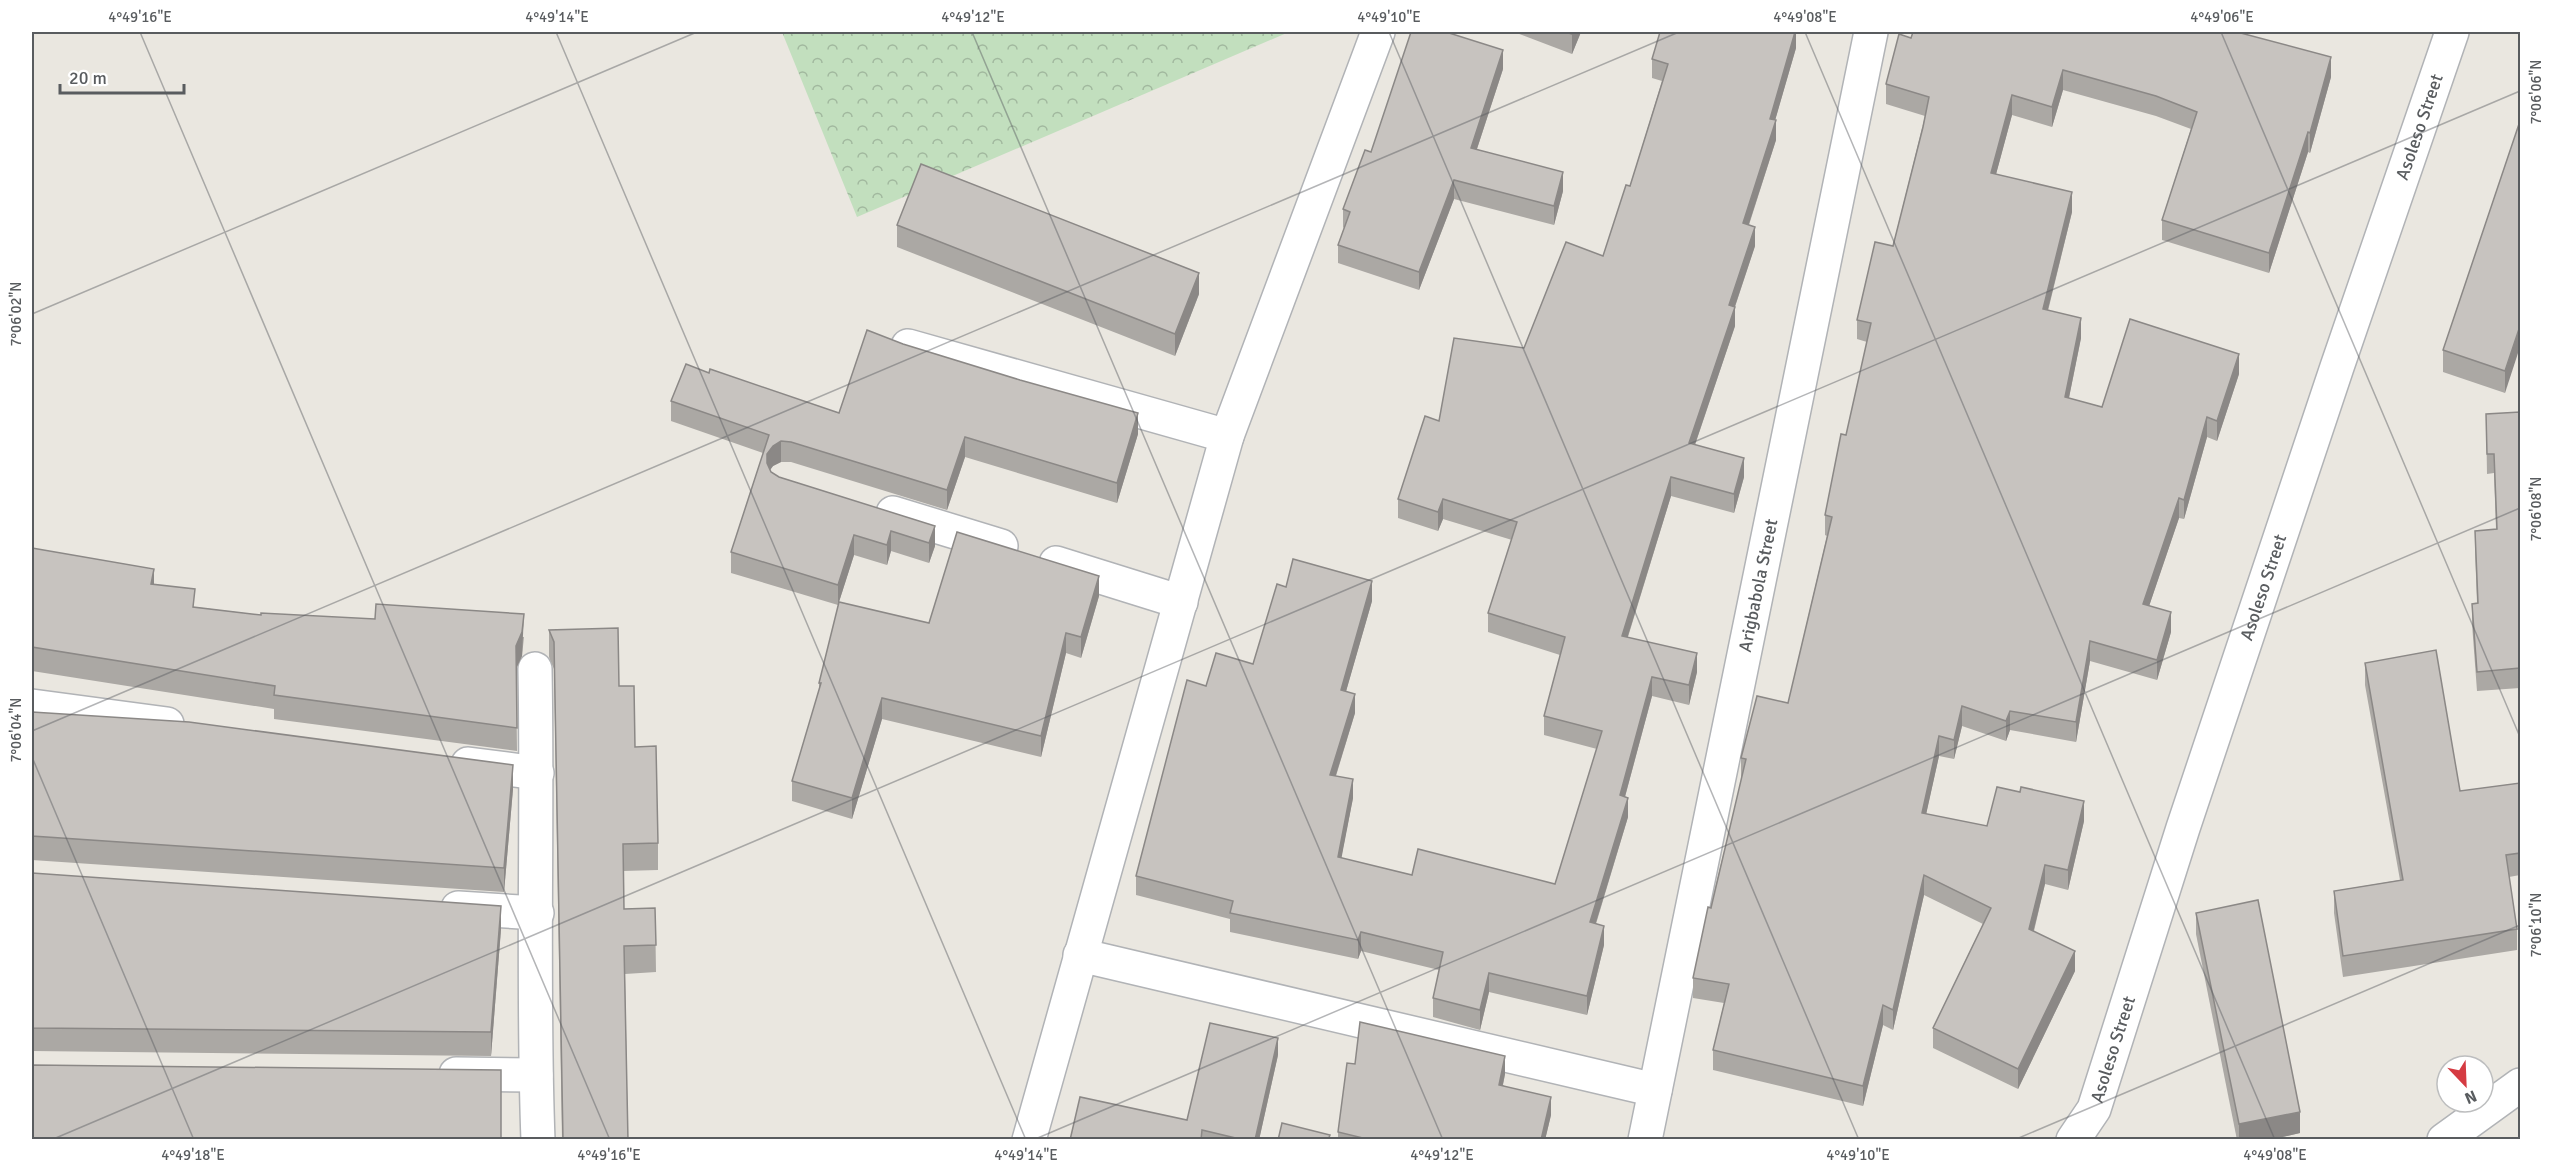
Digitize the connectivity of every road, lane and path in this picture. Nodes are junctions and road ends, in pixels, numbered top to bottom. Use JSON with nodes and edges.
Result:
{"nodes":[{"id":1,"x":1378,"y":32,"type":"edge"},
{"id":2,"x":1871,"y":32,"type":"edge"},
{"id":3,"x":2452,"y":32,"type":"edge"},
{"id":4,"x":908,"y":346,"type":"edge"},
{"id":5,"x":1227,"y":436,"type":"junction"},
{"id":6,"x":864,"y":504,"type":"edge"},
{"id":7,"x":1180,"y":602,"type":"junction"},
{"id":8,"x":535,"y":669,"type":"dead end"},
{"id":9,"x":32,"y":706,"type":"edge"},
{"id":10,"x":196,"y":728,"type":"edge"},
{"id":11,"x":443,"y":761,"type":"edge"},
{"id":12,"x":537,"y":774,"type":"junction"},
{"id":13,"x":431,"y":906,"type":"edge"},
{"id":14,"x":537,"y":913,"type":"junction"},
{"id":15,"x":1080,"y":955,"type":"junction"},
{"id":16,"x":430,"y":1074,"type":"edge"},
{"id":17,"x":536,"y":1075,"type":"junction"},
{"id":18,"x":2520,"y":1085,"type":"edge"},
{"id":19,"x":1655,"y":1090,"type":"junction"},
{"id":20,"x":1650,"y":1139,"type":"edge"},
{"id":21,"x":538,"y":1140,"type":"edge"},
{"id":22,"x":1029,"y":1140,"type":"edge"},
{"id":23,"x":2073,"y":1140,"type":"edge"},
{"id":24,"x":2445,"y":1140,"type":"edge"}],
"edges":[{"from":1,"to":5,"type":"street"},
{"from":2,"to":19,"type":"street","name":"Arigbabola Street"},
{"from":3,"to":23,"type":"street","name":"Asoleso Street"},
{"from":4,"to":5,"type":"street"},
{"from":5,"to":7,"type":"street"},
{"from":6,"to":7,"type":"street"},
{"from":7,"to":15,"type":"street"},
{"from":8,"to":12,"type":"street"},
{"from":9,"to":10,"type":"street"},
{"from":11,"to":12,"type":"street"},
{"from":12,"to":14,"type":"street"},
{"from":13,"to":14,"type":"street"},
{"from":14,"to":17,"type":"street"},
{"from":15,"to":19,"type":"street"},
{"from":15,"to":22,"type":"street"},
{"from":16,"to":17,"type":"street"},
{"from":17,"to":21,"type":"street"},
{"from":18,"to":24,"type":"street"},
{"from":19,"to":20,"type":"street","name":"Arigbabola Street"}]}
